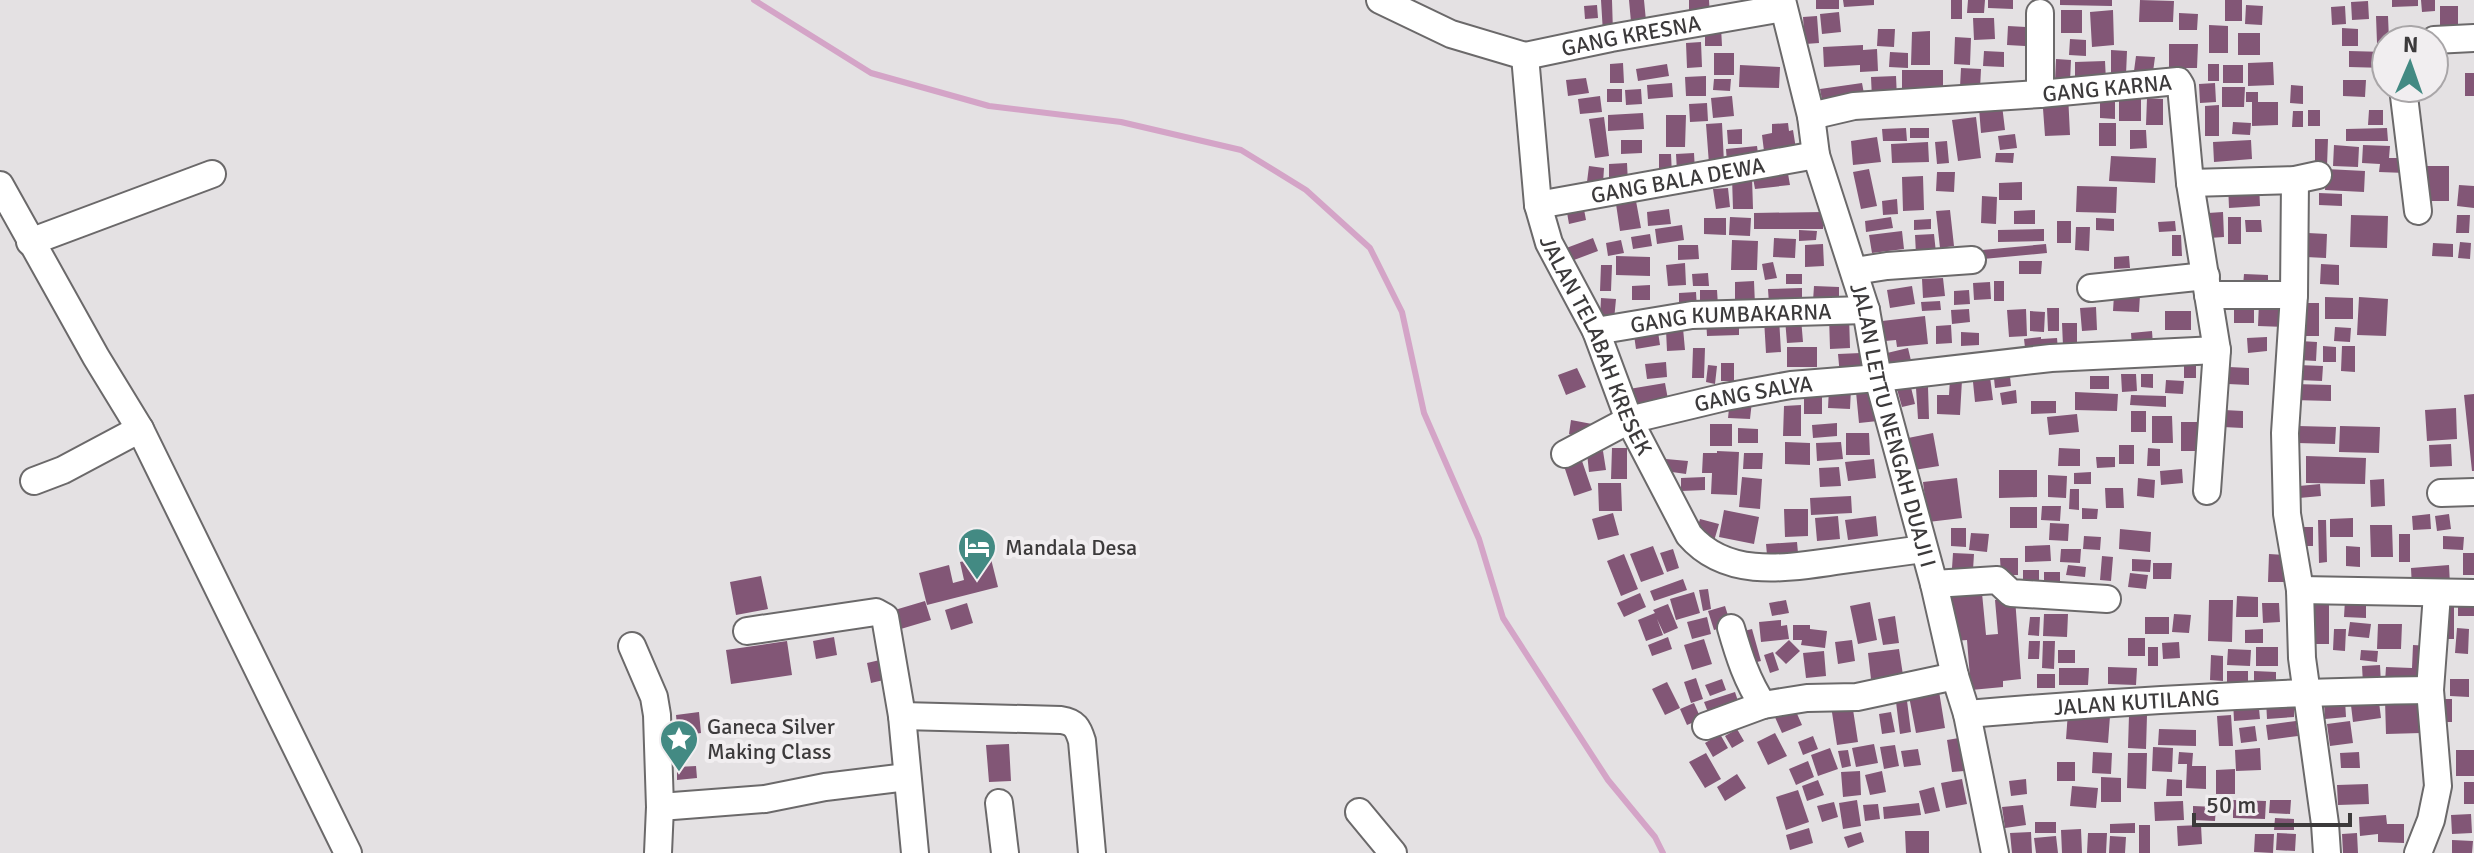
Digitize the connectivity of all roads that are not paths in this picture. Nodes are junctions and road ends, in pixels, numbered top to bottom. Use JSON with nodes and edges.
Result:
{"nodes":[{"id":1,"x":1380,"y":0,"type":"edge"},
{"id":2,"x":1783,"y":4,"type":"edge"},
{"id":3,"x":2040,"y":13,"type":"dead end"},
{"id":4,"x":2474,"y":38,"type":"edge"},
{"id":5,"x":2450,"y":39,"type":"edge"},
{"id":6,"x":1525,"y":56,"type":"junction"},
{"id":7,"x":2040,"y":94,"type":"junction"},
{"id":8,"x":2405,"y":104,"type":"edge"},
{"id":9,"x":1811,"y":116,"type":"junction"},
{"id":10,"x":1816,"y":155,"type":"junction"},
{"id":11,"x":212,"y":174,"type":"dead end"},
{"id":12,"x":2190,"y":183,"type":"junction"},
{"id":13,"x":0,"y":185,"type":"edge"},
{"id":14,"x":1538,"y":205,"type":"junction"},
{"id":15,"x":2418,"y":211,"type":"dead end"},
{"id":16,"x":30,"y":242,"type":"junction"},
{"id":17,"x":1972,"y":260,"type":"dead end"},
{"id":18,"x":1855,"y":271,"type":"junction"},
{"id":19,"x":2207,"y":286,"type":"junction"},
{"id":20,"x":2091,"y":288,"type":"dead end"},
{"id":21,"x":2294,"y":295,"type":"junction"},
{"id":22,"x":1866,"y":310,"type":"junction"},
{"id":23,"x":1596,"y":331,"type":"junction"},
{"id":24,"x":2217,"y":350,"type":"junction"},
{"id":25,"x":1878,"y":378,"type":"junction"},
{"id":26,"x":1629,"y":420,"type":"junction"},
{"id":27,"x":140,"y":429,"type":"junction"},
{"id":28,"x":1565,"y":454,"type":"dead end"},
{"id":29,"x":34,"y":481,"type":"dead end"},
{"id":30,"x":2207,"y":491,"type":"dead end"},
{"id":31,"x":2474,"y":492,"type":"edge"},
{"id":32,"x":2441,"y":493,"type":"dead end"},
{"id":33,"x":1923,"y":549,"type":"junction"},
{"id":34,"x":1934,"y":584,"type":"junction"},
{"id":35,"x":2300,"y":590,"type":"junction"},
{"id":36,"x":2474,"y":593,"type":"edge"},
{"id":37,"x":2437,"y":594,"type":"junction"},
{"id":38,"x":2107,"y":599,"type":"dead end"},
{"id":39,"x":1731,"y":628,"type":"dead end"},
{"id":40,"x":747,"y":631,"type":"dead end"},
{"id":41,"x":632,"y":646,"type":"dead end"},
{"id":42,"x":1955,"y":676,"type":"junction"},
{"id":43,"x":2430,"y":690,"type":"junction"},
{"id":44,"x":2308,"y":692,"type":"junction"},
{"id":45,"x":1763,"y":705,"type":"junction"},
{"id":46,"x":1967,"y":714,"type":"junction"},
{"id":47,"x":902,"y":716,"type":"junction"},
{"id":48,"x":1706,"y":726,"type":"dead end"},
{"id":49,"x":907,"y":777,"type":"junction"},
{"id":50,"x":999,"y":803,"type":"dead end"},
{"id":51,"x":660,"y":807,"type":"junction"},
{"id":52,"x":1359,"y":812,"type":"dead end"},
{"id":53,"x":348,"y":853,"type":"edge"},
{"id":54,"x":658,"y":853,"type":"edge"},
{"id":55,"x":915,"y":853,"type":"edge"},
{"id":56,"x":1005,"y":853,"type":"edge"},
{"id":57,"x":1092,"y":853,"type":"edge"},
{"id":58,"x":1393,"y":853,"type":"edge"},
{"id":59,"x":1995,"y":853,"type":"edge"},
{"id":60,"x":2327,"y":853,"type":"edge"},
{"id":61,"x":2418,"y":853,"type":"edge"}],
"edges":[{"from":1,"to":6,"type":"street"},
{"from":2,"to":6,"type":"street","name":"GANG KRESNA"},
{"from":2,"to":9,"type":"street","name":"JALAN LETTU NENGAH DUAJI I"},
{"from":3,"to":7,"type":"street"},
{"from":4,"to":5,"type":"street"},
{"from":6,"to":14,"type":"street","name":"JALAN TELABAH KRESEK"},
{"from":7,"to":9,"type":"street","name":"GANG KARNA"},
{"from":7,"to":12,"type":"street","name":"GANG KARNA"},
{"from":8,"to":15,"type":"street"},
{"from":9,"to":10,"type":"street","name":"JALAN LETTU NENGAH DUAJI I"},
{"from":10,"to":14,"type":"street","name":"GANG BALA DEWA"},
{"from":10,"to":18,"type":"street","name":"JALAN LETTU NENGAH DUAJI I"},
{"from":11,"to":16,"type":"street"},
{"from":12,"to":19,"type":"street","name":"GANG KARNA"},
{"from":12,"to":21,"type":"street"},
{"from":13,"to":16,"type":"street"},
{"from":14,"to":23,"type":"street","name":"JALAN TELABAH KRESEK"},
{"from":16,"to":27,"type":"street"},
{"from":17,"to":18,"type":"street"},
{"from":18,"to":22,"type":"street","name":"JALAN LETTU NENGAH DUAJI I"},
{"from":19,"to":20,"type":"street"},
{"from":19,"to":21,"type":"street"},
{"from":19,"to":24,"type":"street","name":"GANG KARNA"},
{"from":21,"to":35,"type":"street"},
{"from":22,"to":23,"type":"street","name":"GANG KUMBAKARNA"},
{"from":22,"to":25,"type":"street","name":"JALAN LETTU NENGAH DUAJI I"},
{"from":23,"to":26,"type":"street","name":"JALAN TELABAH KRESEK"},
{"from":24,"to":25,"type":"street","name":"GANG SALYA"},
{"from":24,"to":30,"type":"street","name":"GANG KARNA"},
{"from":25,"to":26,"type":"street","name":"GANG SALYA"},
{"from":25,"to":33,"type":"street","name":"JALAN LETTU NENGAH DUAJI I"},
{"from":26,"to":28,"type":"street","name":"GANG SALYA"},
{"from":26,"to":33,"type":"street","name":"JALAN TELABAH KRESEK"},
{"from":27,"to":29,"type":"street"},
{"from":27,"to":53,"type":"street"},
{"from":31,"to":32,"type":"street"},
{"from":33,"to":34,"type":"street","name":"JALAN LETTU NENGAH DUAJI I"},
{"from":34,"to":38,"type":"street"},
{"from":34,"to":42,"type":"street","name":"JALAN LETTU NENGAH DUAJI I"},
{"from":35,"to":37,"type":"street"},
{"from":35,"to":44,"type":"street"},
{"from":36,"to":37,"type":"street"},
{"from":37,"to":43,"type":"street"},
{"from":39,"to":45,"type":"street"},
{"from":40,"to":47,"type":"street"},
{"from":41,"to":51,"type":"street"},
{"from":42,"to":45,"type":"street"},
{"from":42,"to":46,"type":"street","name":"JALAN LETTU NENGAH DUAJI I"},
{"from":43,"to":44,"type":"street","name":"JALAN KUTILANG"},
{"from":43,"to":61,"type":"street"},
{"from":44,"to":46,"type":"street","name":"JALAN KUTILANG"},
{"from":44,"to":60,"type":"street"},
{"from":45,"to":48,"type":"street"},
{"from":46,"to":59,"type":"street","name":"JALAN LETTU NENGAH DUAJI I"},
{"from":47,"to":49,"type":"street"},
{"from":47,"to":57,"type":"street"},
{"from":49,"to":51,"type":"street"},
{"from":49,"to":55,"type":"street"},
{"from":50,"to":56,"type":"street"},
{"from":51,"to":54,"type":"street"},
{"from":52,"to":58,"type":"street"}]}
